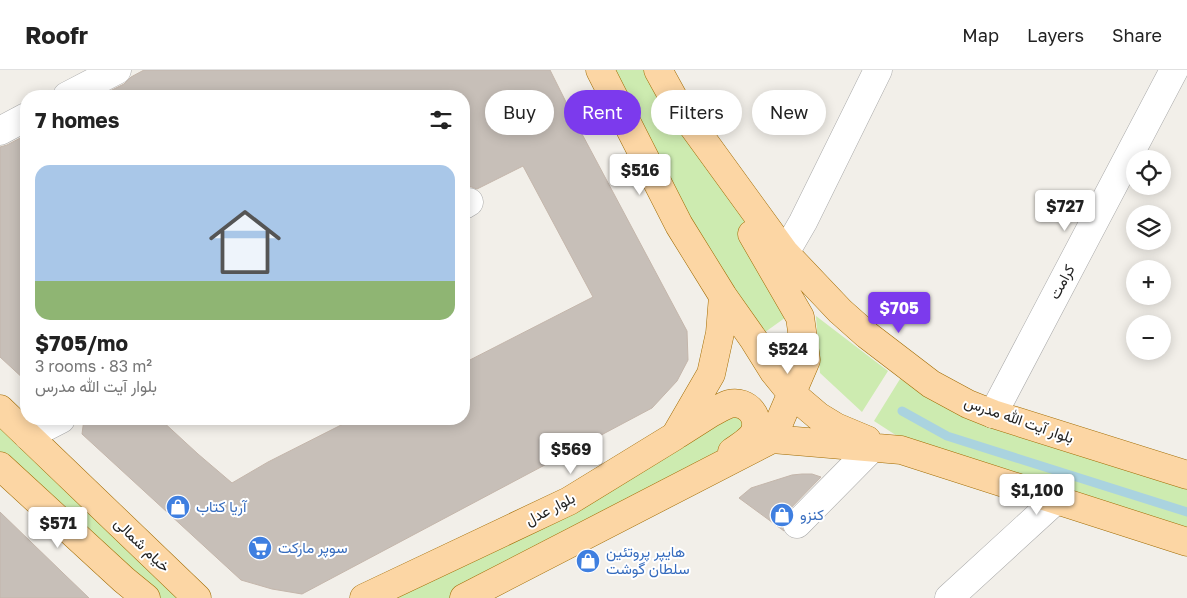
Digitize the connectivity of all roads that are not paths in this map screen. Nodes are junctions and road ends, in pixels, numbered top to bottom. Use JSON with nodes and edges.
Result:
{"nodes":[{"id":1,"x":117,"y":70,"type":"edge"},
{"id":2,"x":600,"y":70,"type":"edge"},
{"id":3,"x":658,"y":70,"type":"edge"},
{"id":4,"x":878,"y":70,"type":"edge"},
{"id":5,"x":1174,"y":70,"type":"edge"},
{"id":6,"x":79,"y":90,"type":"edge"},
{"id":7,"x":669,"y":90,"type":"edge"},
{"id":8,"x":20,"y":120,"type":"edge"},
{"id":9,"x":0,"y":131,"type":"edge"},
{"id":10,"x":695,"y":135,"type":"edge"},
{"id":11,"x":699,"y":135,"type":"edge"},
{"id":12,"x":785,"y":253,"type":"junction"},
{"id":13,"x":724,"y":296,"type":"junction"},
{"id":14,"x":802,"y":334,"type":"junction"},
{"id":15,"x":754,"y":340,"type":"junction"},
{"id":16,"x":791,"y":393,"type":"junction"},
{"id":17,"x":0,"y":409,"type":"edge"},
{"id":18,"x":992,"y":414,"type":"junction"},
{"id":19,"x":49,"y":425,"type":"edge"},
{"id":20,"x":28,"y":436,"type":"junction"},
{"id":21,"x":675,"y":436,"type":"junction"},
{"id":22,"x":772,"y":439,"type":"junction"},
{"id":23,"x":889,"y":449,"type":"junction"},
{"id":24,"x":1,"y":467,"type":"edge"},
{"id":25,"x":1187,"y":475,"type":"edge"},
{"id":26,"x":689,"y":481,"type":"junction"},
{"id":27,"x":1056,"y":500,"type":"junction"},
{"id":28,"x":797,"y":524,"type":"dead end"},
{"id":29,"x":1187,"y":542,"type":"edge"},
{"id":30,"x":128,"y":589,"type":"edge"},
{"id":31,"x":146,"y":598,"type":"edge"},
{"id":32,"x":197,"y":598,"type":"edge"},
{"id":33,"x":364,"y":598,"type":"edge"},
{"id":34,"x":464,"y":598,"type":"edge"},
{"id":35,"x":949,"y":598,"type":"edge"}],
"edges":[{"from":1,"to":6,"type":"street"},
{"from":2,"to":13,"type":"main road"},
{"from":3,"to":7,"type":"main road","name":"بلوار آیت الله مدرس"},
{"from":4,"to":12,"type":"street"},
{"from":5,"to":18,"type":"street","name":"کرامت"},
{"from":8,"to":9,"type":"street"},
{"from":10,"to":14,"type":"main road","name":"بلوار آیت الله مدرس"},
{"from":11,"to":12,"type":"main road","name":"بلوار آیت الله مدرس"},
{"from":12,"to":18,"type":"main road","name":"بلوار آیت الله مدرس"},
{"from":13,"to":15,"type":"main road"},
{"from":13,"to":21,"type":"main road","name":"بلوار عدل"},
{"from":14,"to":15,"type":"main road"},
{"from":14,"to":16,"type":"main road","name":"بلوار آیت الله مدرس"},
{"from":15,"to":16,"type":"main road"},
{"from":16,"to":22,"type":"main road","name":"بلوار آیت الله مدرس"},
{"from":16,"to":23,"type":"main road"},
{"from":17,"to":20,"type":"main road","name":"خیام شمالی"},
{"from":18,"to":25,"type":"main road","name":"بلوار آیت الله مدرس"},
{"from":19,"to":20,"type":"street"},
{"from":20,"to":32,"type":"main road","name":"خیام شمالی"},
{"from":21,"to":26,"type":"main road"},
{"from":21,"to":33,"type":"main road","name":"بلوار عدل"},
{"from":22,"to":23,"type":"main road"},
{"from":22,"to":26,"type":"main road"},
{"from":23,"to":27,"type":"main road"},
{"from":23,"to":28,"type":"street"},
{"from":24,"to":30,"type":"main road"},
{"from":26,"to":34,"type":"main road"},
{"from":27,"to":29,"type":"main road"},
{"from":27,"to":35,"type":"street"},
{"from":30,"to":31,"type":"main road"}]}
